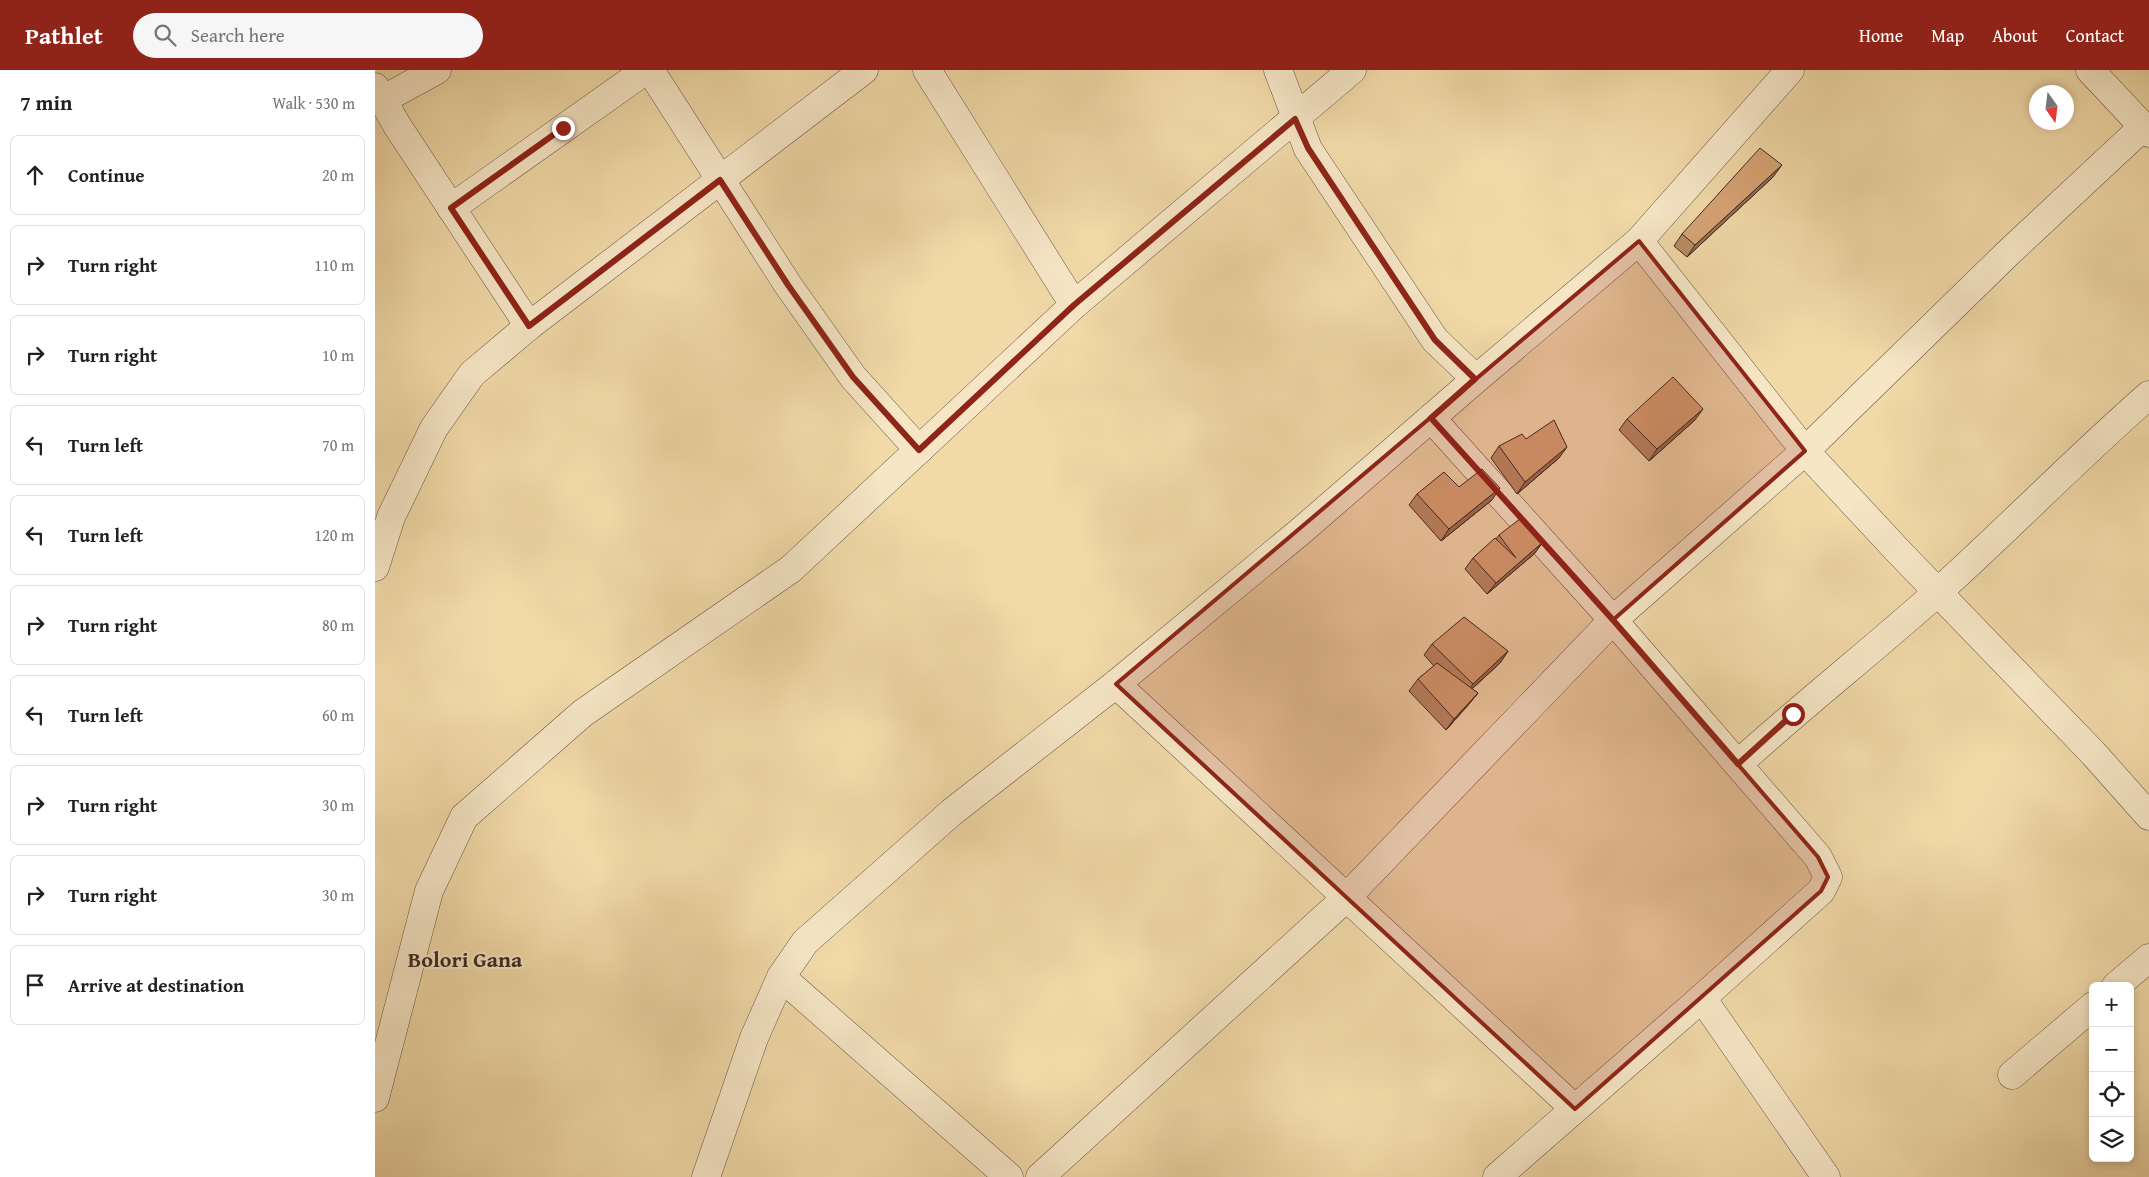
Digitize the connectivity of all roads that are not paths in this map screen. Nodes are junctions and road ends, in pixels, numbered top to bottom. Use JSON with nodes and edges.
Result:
{"nodes":[{"id":1,"x":437,"y":70,"type":"edge"},
{"id":2,"x":648,"y":70,"type":"edge"},
{"id":3,"x":864,"y":70,"type":"edge"},
{"id":4,"x":927,"y":70,"type":"edge"},
{"id":5,"x":1279,"y":70,"type":"edge"},
{"id":6,"x":1352,"y":70,"type":"edge"},
{"id":7,"x":1790,"y":70,"type":"edge"},
{"id":8,"x":2090,"y":70,"type":"edge"},
{"id":9,"x":379,"y":93,"type":"edge"},
{"id":10,"x":1295,"y":119,"type":"junction"},
{"id":11,"x":2146,"y":130,"type":"edge"},
{"id":12,"x":720,"y":180,"type":"junction"},
{"id":13,"x":451,"y":208,"type":"junction"},
{"id":14,"x":1639,"y":241,"type":"junction"},
{"id":15,"x":1074,"y":305,"type":"junction"},
{"id":16,"x":529,"y":326,"type":"junction"},
{"id":17,"x":1475,"y":379,"type":"junction"},
{"id":18,"x":2149,"y":395,"type":"edge"},
{"id":19,"x":1431,"y":418,"type":"junction"},
{"id":20,"x":919,"y":450,"type":"junction"},
{"id":21,"x":1805,"y":451,"type":"junction"},
{"id":22,"x":375,"y":566,"type":"edge"},
{"id":23,"x":1939,"y":591,"type":"junction"},
{"id":24,"x":1613,"y":620,"type":"junction"},
{"id":25,"x":1117,"y":684,"type":"junction"},
{"id":26,"x":1738,"y":764,"type":"junction"},
{"id":27,"x":2149,"y":816,"type":"edge"},
{"id":28,"x":1346,"y":898,"type":"junction"},
{"id":29,"x":2149,"y":958,"type":"edge"},
{"id":30,"x":781,"y":977,"type":"junction"},
{"id":31,"x":2122,"y":982,"type":"edge"},
{"id":32,"x":1702,"y":998,"type":"junction"},
{"id":33,"x":2089,"y":1009,"type":"edge"},
{"id":34,"x":2012,"y":1075,"type":"dead end"},
{"id":35,"x":375,"y":1098,"type":"edge"},
{"id":36,"x":1575,"y":1109,"type":"junction"},
{"id":37,"x":706,"y":1177,"type":"edge"},
{"id":38,"x":1009,"y":1177,"type":"edge"},
{"id":39,"x":1041,"y":1177,"type":"edge"},
{"id":40,"x":1497,"y":1177,"type":"edge"},
{"id":41,"x":1825,"y":1177,"type":"edge"}],
"edges":[{"from":1,"to":9,"type":"street"},
{"from":2,"to":12,"type":"street"},
{"from":2,"to":13,"type":"street"},
{"from":3,"to":12,"type":"street"},
{"from":4,"to":15,"type":"street"},
{"from":5,"to":10,"type":"street"},
{"from":6,"to":10,"type":"street"},
{"from":7,"to":14,"type":"street"},
{"from":8,"to":11,"type":"street"},
{"from":9,"to":13,"type":"street"},
{"from":10,"to":15,"type":"street"},
{"from":10,"to":17,"type":"street"},
{"from":11,"to":21,"type":"street"},
{"from":12,"to":16,"type":"street"},
{"from":12,"to":20,"type":"street"},
{"from":13,"to":16,"type":"street"},
{"from":14,"to":17,"type":"street"},
{"from":14,"to":21,"type":"street"},
{"from":15,"to":20,"type":"street"},
{"from":16,"to":22,"type":"street"},
{"from":17,"to":19,"type":"street"},
{"from":18,"to":23,"type":"street"},
{"from":19,"to":24,"type":"street"},
{"from":19,"to":25,"type":"street"},
{"from":20,"to":35,"type":"street"},
{"from":21,"to":23,"type":"street"},
{"from":21,"to":24,"type":"street"},
{"from":23,"to":26,"type":"street"},
{"from":23,"to":27,"type":"street"},
{"from":24,"to":26,"type":"street"},
{"from":24,"to":28,"type":"street"},
{"from":25,"to":28,"type":"street"},
{"from":25,"to":30,"type":"street"},
{"from":26,"to":32,"type":"street"},
{"from":28,"to":36,"type":"street"},
{"from":28,"to":39,"type":"street"},
{"from":29,"to":31,"type":"street"},
{"from":30,"to":37,"type":"street"},
{"from":30,"to":38,"type":"street"},
{"from":32,"to":36,"type":"street"},
{"from":32,"to":41,"type":"street"},
{"from":33,"to":34,"type":"street"},
{"from":36,"to":40,"type":"street"}]}
